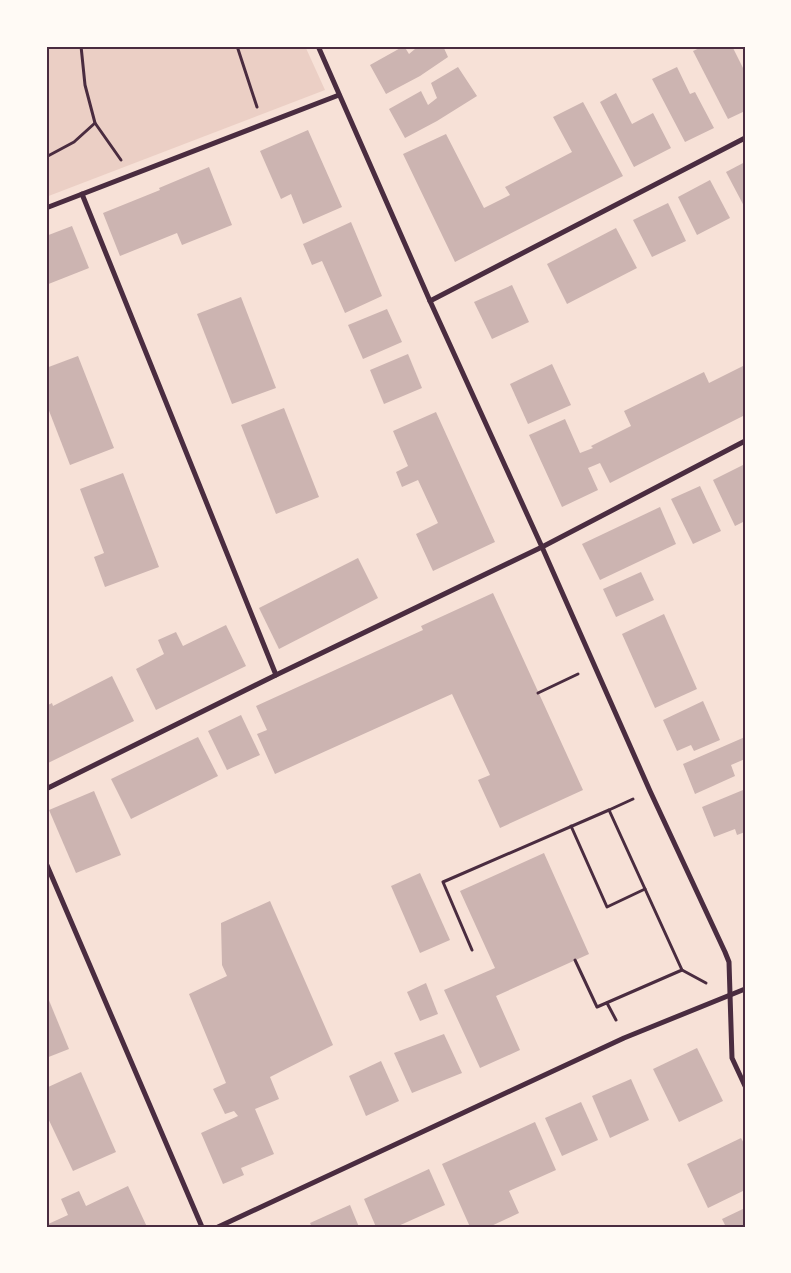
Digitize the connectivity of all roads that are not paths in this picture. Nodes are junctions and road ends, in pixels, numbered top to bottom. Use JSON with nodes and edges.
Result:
{"nodes":[{"id":1,"x":318,"y":46,"type":"edge"},
{"id":2,"x":339,"y":95,"type":"junction"},
{"id":3,"x":745,"y":138,"type":"edge"},
{"id":4,"x":82,"y":194,"type":"junction"},
{"id":5,"x":46,"y":208,"type":"edge"},
{"id":6,"x":430,"y":301,"type":"junction"},
{"id":7,"x":745,"y":441,"type":"edge"},
{"id":8,"x":542,"y":547,"type":"junction"},
{"id":9,"x":276,"y":675,"type":"junction"},
{"id":10,"x":46,"y":790,"type":"edge"},
{"id":11,"x":46,"y":862,"type":"edge"},
{"id":12,"x":745,"y":988,"type":"edge"},
{"id":13,"x":730,"y":994,"type":"junction"},
{"id":14,"x":745,"y":1086,"type":"edge"},
{"id":15,"x":202,"y":1227,"type":"edge"},
{"id":16,"x":218,"y":1227,"type":"edge"}],
"edges":[{"from":1,"to":2,"type":"street"},
{"from":2,"to":4,"type":"street"},
{"from":2,"to":6,"type":"street"},
{"from":3,"to":6,"type":"street"},
{"from":4,"to":5,"type":"street"},
{"from":4,"to":9,"type":"street"},
{"from":6,"to":8,"type":"street"},
{"from":7,"to":8,"type":"street"},
{"from":8,"to":9,"type":"street"},
{"from":8,"to":13,"type":"street"},
{"from":9,"to":10,"type":"street"},
{"from":11,"to":15,"type":"street"},
{"from":12,"to":13,"type":"street"},
{"from":13,"to":14,"type":"street"},
{"from":13,"to":16,"type":"street"}]}
